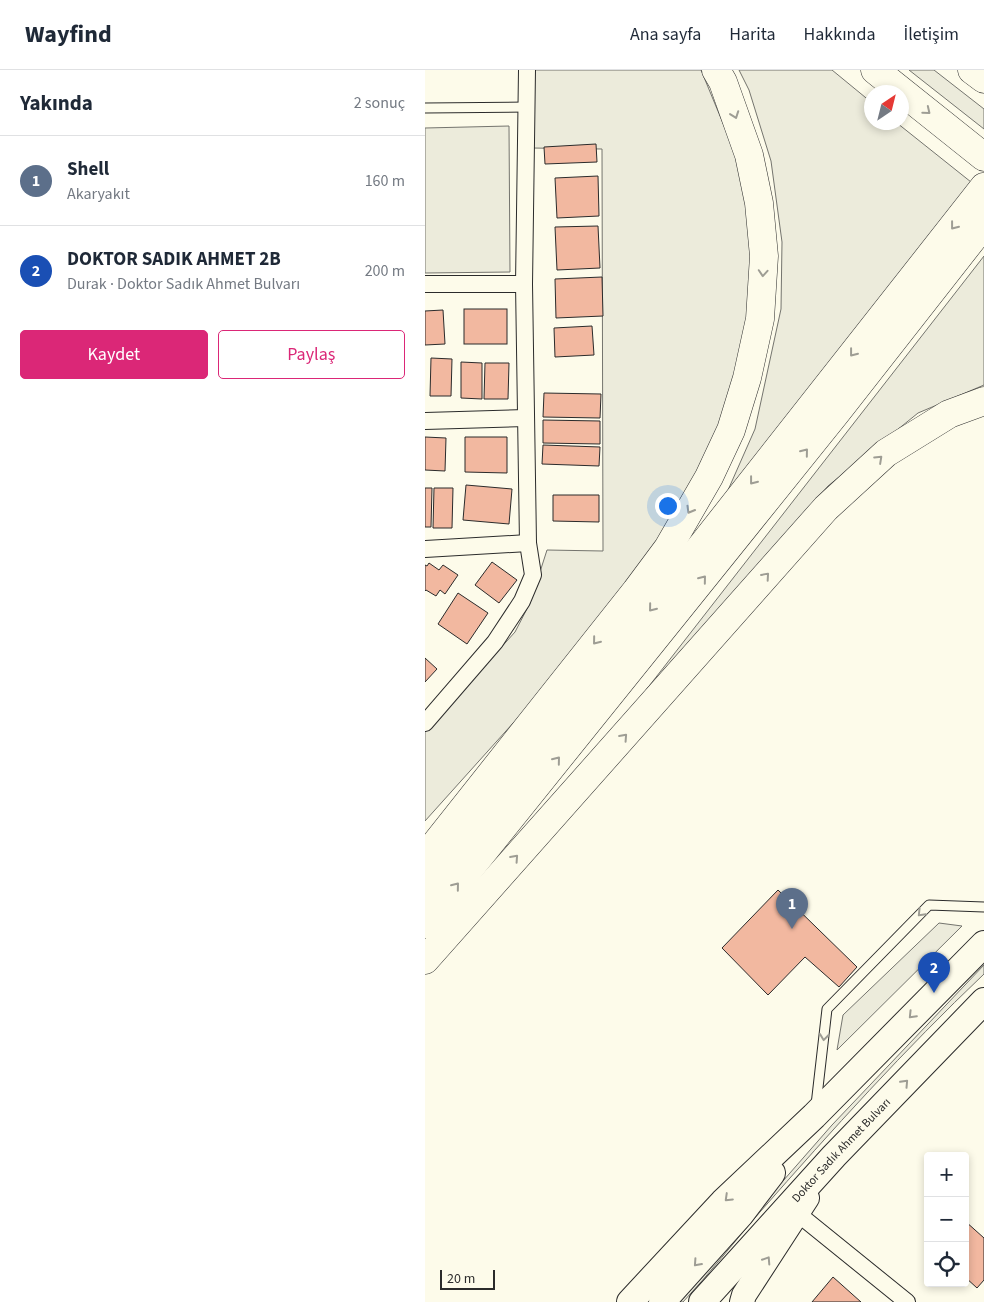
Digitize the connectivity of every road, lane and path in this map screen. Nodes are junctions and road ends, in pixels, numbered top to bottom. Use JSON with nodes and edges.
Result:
{"nodes":[{"id":1,"x":527,"y":70,"type":"edge"},
{"id":2,"x":716,"y":70,"type":"edge"},
{"id":3,"x":875,"y":70,"type":"edge"},
{"id":4,"x":972,"y":70,"type":"edge"},
{"id":5,"x":984,"y":79,"type":"edge"},
{"id":6,"x":527,"y":107,"type":"junction"},
{"id":7,"x":425,"y":108,"type":"edge"},
{"id":8,"x":984,"y":157,"type":"edge"},
{"id":9,"x":984,"y":187,"type":"edge"},
{"id":10,"x":984,"y":224,"type":"edge"},
{"id":11,"x":425,"y":284,"type":"edge"},
{"id":12,"x":524,"y":284,"type":"junction"},
{"id":13,"x":984,"y":401,"type":"edge"},
{"id":14,"x":526,"y":418,"type":"junction"},
{"id":15,"x":425,"y":421,"type":"edge"},
{"id":16,"x":528,"y":543,"type":"junction"},
{"id":17,"x":425,"y":549,"type":"edge"},
{"id":18,"x":425,"y":722,"type":"edge"},
{"id":19,"x":425,"y":857,"type":"edge"},
{"id":20,"x":425,"y":891,"type":"edge"},
{"id":21,"x":984,"y":907,"type":"edge"},
{"id":22,"x":425,"y":924,"type":"edge"},
{"id":23,"x":984,"y":944,"type":"edge"},
{"id":24,"x":425,"y":960,"type":"edge"},
{"id":25,"x":984,"y":1001,"type":"edge"},
{"id":26,"x":814,"y":1116,"type":"junction"},
{"id":27,"x":834,"y":1156,"type":"junction"},
{"id":28,"x":797,"y":1213,"type":"junction"},
{"id":29,"x":630,"y":1302,"type":"edge"},
{"id":30,"x":662,"y":1302,"type":"edge"},
{"id":31,"x":702,"y":1302,"type":"edge"},
{"id":32,"x":742,"y":1302,"type":"edge"},
{"id":33,"x":907,"y":1302,"type":"edge"}],
"edges":[{"from":1,"to":6,"type":"street"},
{"from":2,"to":19,"type":"highway","one_way":true},
{"from":3,"to":8,"type":"highway","one_way":true},
{"from":4,"to":5,"type":"highway"},
{"from":6,"to":7,"type":"lane"},
{"from":6,"to":12,"type":"street"},
{"from":9,"to":20,"type":"highway","one_way":true},
{"from":22,"to":10,"type":"highway","one_way":true},
{"from":11,"to":12,"type":"street"},
{"from":12,"to":14,"type":"street"},
{"from":24,"to":13,"type":"highway","one_way":true},
{"from":14,"to":15,"type":"street"},
{"from":14,"to":16,"type":"street"},
{"from":16,"to":17,"type":"street"},
{"from":16,"to":18,"type":"street"},
{"from":21,"to":26,"type":"lane","one_way":true},
{"from":23,"to":26,"type":"main road","one_way":true},
{"from":27,"to":25,"type":"main road","name":"Doktor Sadık Ahmet Bulvarı","one_way":true},
{"from":26,"to":29,"type":"main road","one_way":true},
{"from":26,"to":30,"type":"main road","one_way":true},
{"from":27,"to":28,"type":"main road"},
{"from":27,"to":31,"type":"main road","name":"Doktor Sadık Ahmet Bulvarı"},
{"from":32,"to":28,"type":"main road","one_way":true},
{"from":28,"to":33,"type":"street"}]}
